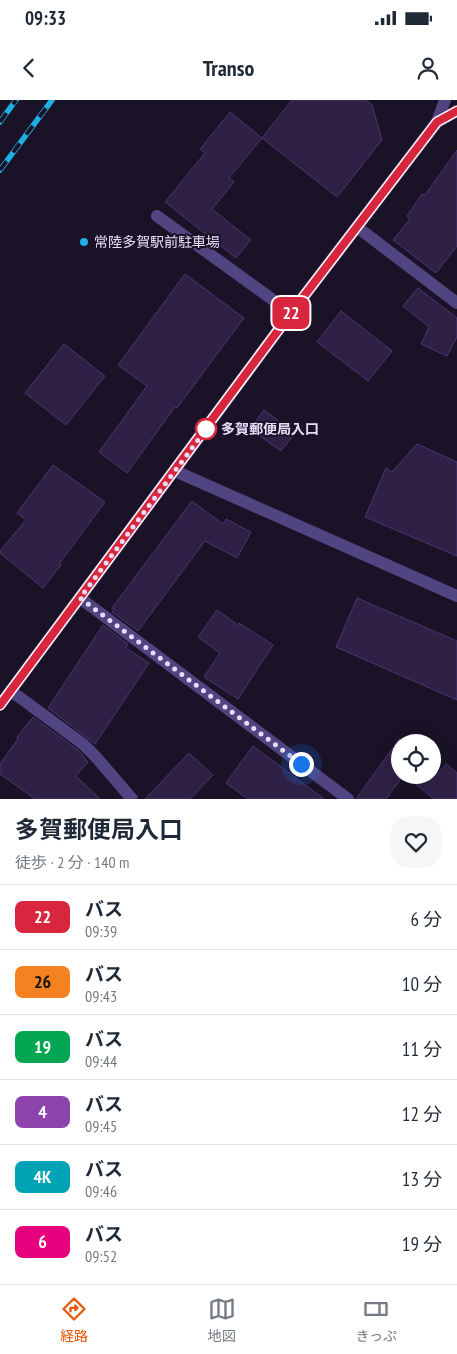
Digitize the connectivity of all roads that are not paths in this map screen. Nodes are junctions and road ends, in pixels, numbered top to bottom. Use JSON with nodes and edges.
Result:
{"nodes":[{"id":1,"x":445,"y":100,"type":"edge"},
{"id":2,"x":457,"y":111,"type":"edge"},
{"id":3,"x":437,"y":122,"type":"junction"},
{"id":4,"x":157,"y":216,"type":"dead end"},
{"id":5,"x":357,"y":227,"type":"junction"},
{"id":6,"x":457,"y":303,"type":"edge"},
{"id":7,"x":291,"y":313,"type":"junction"},
{"id":8,"x":175,"y":471,"type":"junction"},
{"id":9,"x":457,"y":596,"type":"edge"},
{"id":10,"x":80,"y":598,"type":"junction"},
{"id":11,"x":11,"y":691,"type":"junction"},
{"id":12,"x":0,"y":706,"type":"edge"},
{"id":13,"x":132,"y":799,"type":"edge"},
{"id":14,"x":348,"y":799,"type":"edge"}],
"edges":[{"from":1,"to":3,"type":"street"},
{"from":2,"to":3,"type":"street"},
{"from":3,"to":5,"type":"street"},
{"from":4,"to":7,"type":"street"},
{"from":5,"to":6,"type":"street"},
{"from":5,"to":7,"type":"street"},
{"from":7,"to":8,"type":"street"},
{"from":8,"to":9,"type":"street"},
{"from":8,"to":10,"type":"street"},
{"from":10,"to":11,"type":"street"},
{"from":10,"to":14,"type":"street"},
{"from":11,"to":12,"type":"street"},
{"from":11,"to":13,"type":"street"}]}
